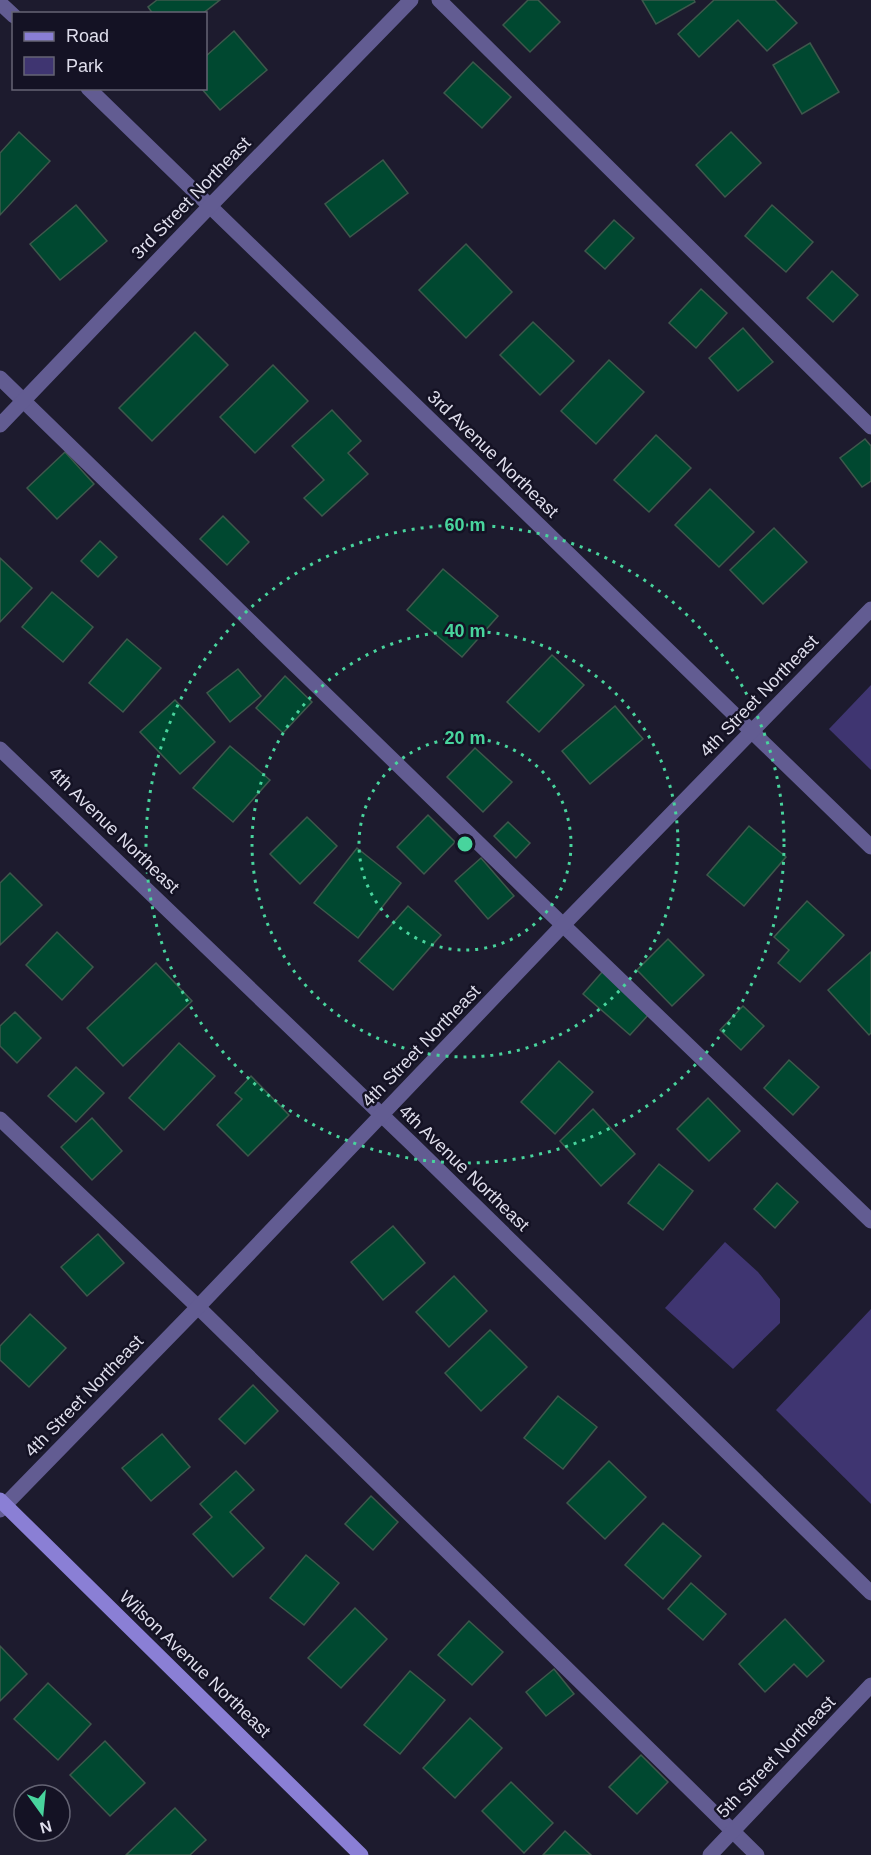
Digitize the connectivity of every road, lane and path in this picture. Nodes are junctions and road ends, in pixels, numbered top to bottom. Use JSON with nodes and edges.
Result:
{"nodes":[{"id":1,"x":411,"y":0,"type":"edge"},
{"id":2,"x":439,"y":0,"type":"edge"},
{"id":3,"x":0,"y":3,"type":"edge"},
{"id":4,"x":12,"y":14,"type":"edge"},
{"id":5,"x":90,"y":90,"type":"edge"},
{"id":6,"x":210,"y":206,"type":"junction"},
{"id":7,"x":0,"y":378,"type":"edge"},
{"id":8,"x":24,"y":400,"type":"junction"},
{"id":9,"x":0,"y":425,"type":"edge"},
{"id":10,"x":871,"y":427,"type":"edge"},
{"id":11,"x":871,"y":609,"type":"edge"},
{"id":12,"x":752,"y":733,"type":"junction"},
{"id":13,"x":0,"y":749,"type":"edge"},
{"id":14,"x":871,"y":847,"type":"edge"},
{"id":15,"x":563,"y":925,"type":"junction"},
{"id":16,"x":382,"y":1115,"type":"junction"},
{"id":17,"x":0,"y":1119,"type":"edge"},
{"id":18,"x":871,"y":1221,"type":"edge"},
{"id":19,"x":198,"y":1307,"type":"junction"},
{"id":20,"x":2,"y":1505,"type":"edge"},
{"id":21,"x":871,"y":1593,"type":"edge"},
{"id":22,"x":871,"y":1685,"type":"edge"},
{"id":23,"x":732,"y":1832,"type":"junction"},
{"id":24,"x":362,"y":1855,"type":"edge"},
{"id":25,"x":710,"y":1855,"type":"edge"},
{"id":26,"x":757,"y":1855,"type":"edge"}],
"edges":[{"from":1,"to":6,"type":"street","name":"3rd Street Northeast"},
{"from":2,"to":10,"type":"street"},
{"from":3,"to":4,"type":"street"},
{"from":5,"to":6,"type":"street","name":"3rd Avenue Northeast"},
{"from":6,"to":8,"type":"street","name":"3rd Street Northeast"},
{"from":6,"to":12,"type":"street","name":"3rd Avenue Northeast"},
{"from":7,"to":8,"type":"street"},
{"from":8,"to":9,"type":"street","name":"3rd Street Northeast"},
{"from":8,"to":15,"type":"street"},
{"from":11,"to":12,"type":"street","name":"4th Street Northeast"},
{"from":12,"to":14,"type":"street","name":"3rd Avenue Northeast"},
{"from":12,"to":15,"type":"street","name":"4th Street Northeast"},
{"from":13,"to":16,"type":"street","name":"4th Avenue Northeast"},
{"from":15,"to":16,"type":"street","name":"4th Street Northeast"},
{"from":15,"to":18,"type":"street"},
{"from":16,"to":19,"type":"street","name":"4th Street Northeast"},
{"from":16,"to":21,"type":"street","name":"4th Avenue Northeast"},
{"from":17,"to":19,"type":"street"},
{"from":19,"to":20,"type":"street","name":"4th Street Northeast"},
{"from":19,"to":23,"type":"street"},
{"from":20,"to":24,"type":"street","name":"Wilson Avenue Northeast"},
{"from":22,"to":23,"type":"street","name":"5th Street Northeast"},
{"from":23,"to":25,"type":"street","name":"5th Street Northeast"},
{"from":23,"to":26,"type":"street"}]}
